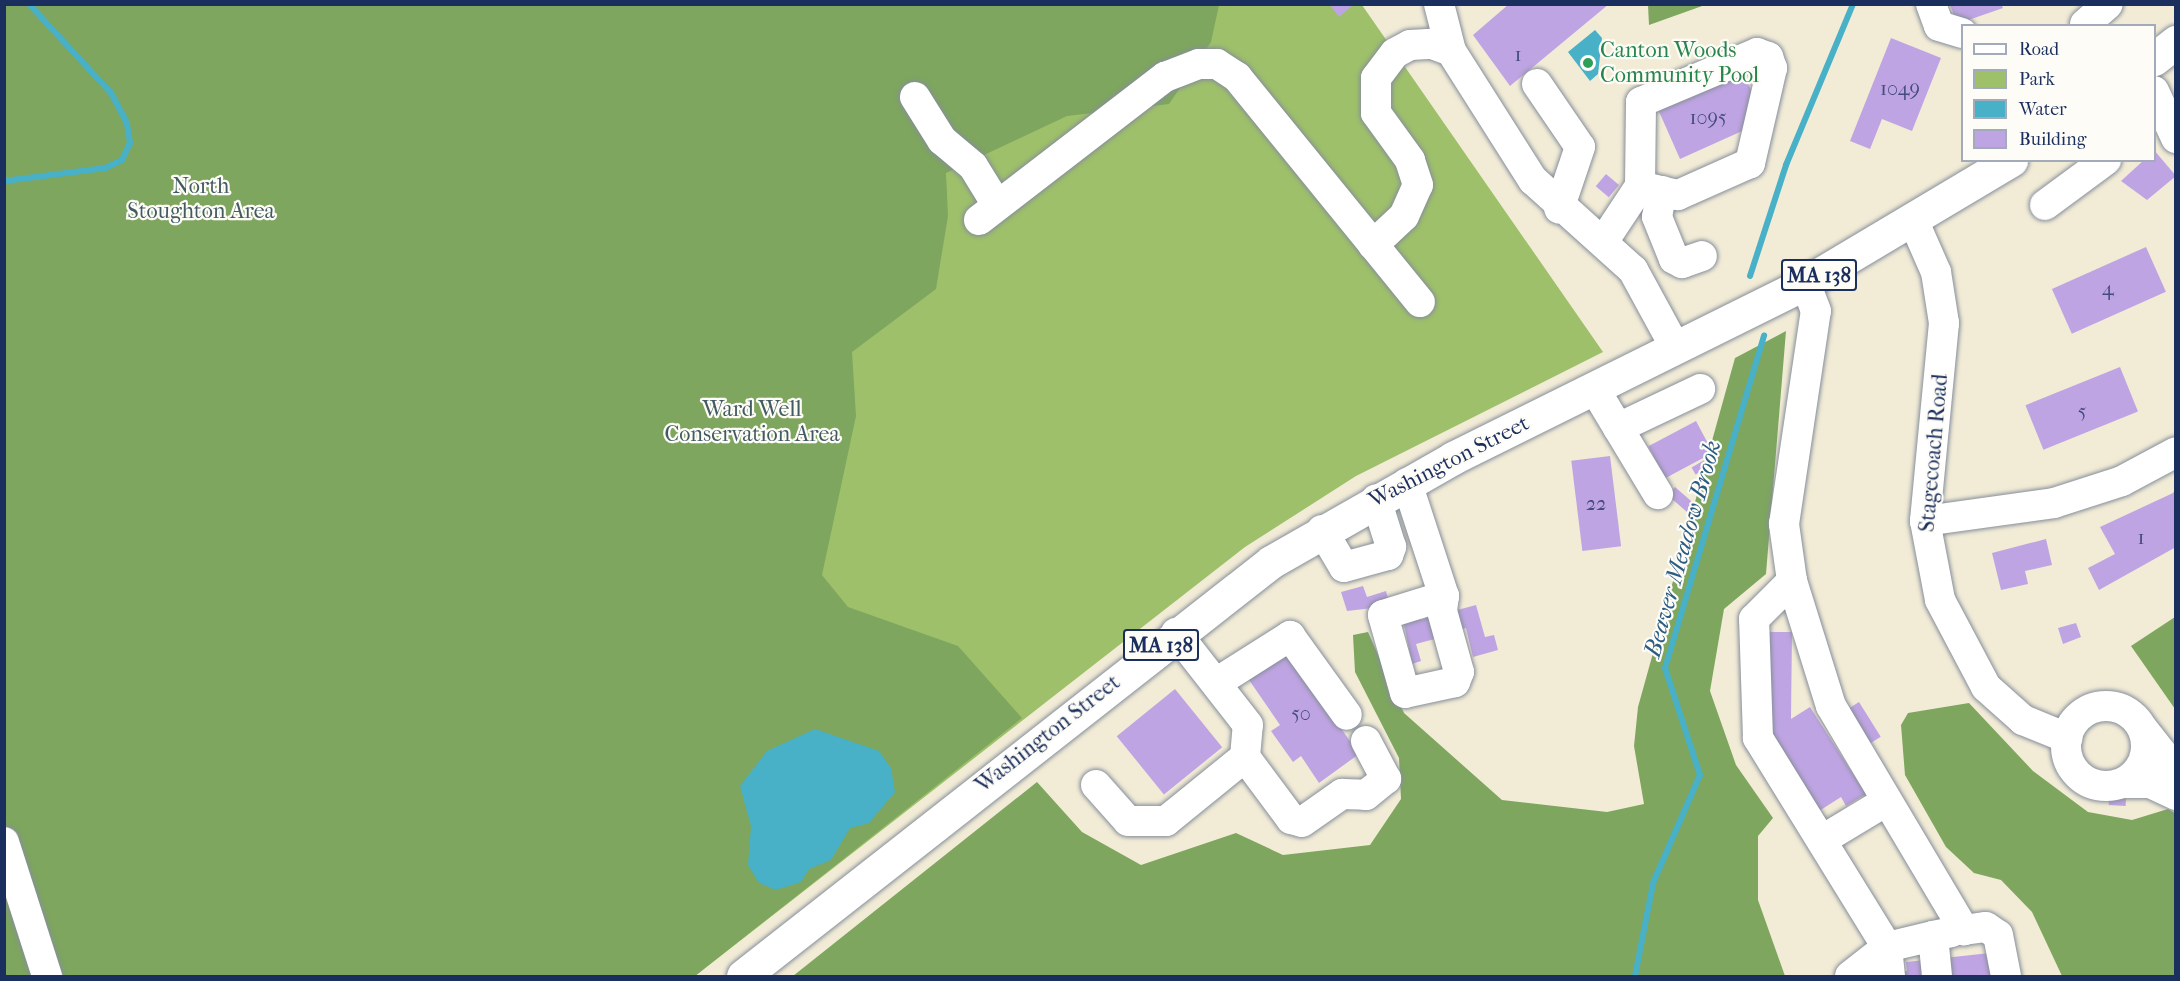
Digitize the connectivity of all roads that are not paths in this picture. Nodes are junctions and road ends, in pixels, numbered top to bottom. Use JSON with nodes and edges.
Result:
{"nodes":[{"id":1,"x":1931,"y":4,"type":"edge"},
{"id":2,"x":2108,"y":4,"type":"edge"},
{"id":3,"x":1447,"y":8,"type":"edge"},
{"id":4,"x":2080,"y":18,"type":"edge"},
{"id":5,"x":1961,"y":33,"type":"edge"},
{"id":6,"x":2175,"y":42,"type":"edge"},
{"id":7,"x":1451,"y":51,"type":"junction"},
{"id":8,"x":2156,"y":57,"type":"edge"},
{"id":9,"x":1537,"y":84,"type":"dead end"},
{"id":10,"x":2156,"y":95,"type":"edge"},
{"id":11,"x":915,"y":97,"type":"dead end"},
{"id":12,"x":2175,"y":138,"type":"edge"},
{"id":13,"x":2008,"y":162,"type":"edge"},
{"id":14,"x":2095,"y":163,"type":"edge"},
{"id":15,"x":1651,"y":188,"type":"junction"},
{"id":16,"x":2044,"y":205,"type":"dead end"},
{"id":17,"x":1559,"y":209,"type":"junction"},
{"id":18,"x":1914,"y":222,"type":"junction"},
{"id":19,"x":1603,"y":242,"type":"junction"},
{"id":20,"x":1372,"y":245,"type":"junction"},
{"id":21,"x":1702,"y":256,"type":"dead end"},
{"id":22,"x":1805,"y":283,"type":"junction"},
{"id":23,"x":1420,"y":302,"type":"dead end"},
{"id":24,"x":1675,"y":347,"type":"junction"},
{"id":25,"x":1606,"y":381,"type":"junction"},
{"id":26,"x":1700,"y":389,"type":"dead end"},
{"id":27,"x":1618,"y":428,"type":"junction"},
{"id":28,"x":2175,"y":452,"type":"edge"},
{"id":29,"x":1407,"y":483,"type":"junction"},
{"id":30,"x":1658,"y":494,"type":"dead end"},
{"id":31,"x":1376,"y":499,"type":"junction"},
{"id":32,"x":1925,"y":521,"type":"junction"},
{"id":33,"x":1322,"y":530,"type":"junction"},
{"id":34,"x":1792,"y":581,"type":"junction"},
{"id":35,"x":1444,"y":596,"type":"dead end"},
{"id":36,"x":1176,"y":633,"type":"junction"},
{"id":37,"x":1216,"y":684,"type":"junction"},
{"id":38,"x":1347,"y":715,"type":"dead end"},
{"id":39,"x":2143,"y":729,"type":"junction"},
{"id":40,"x":2067,"y":738,"type":"junction"},
{"id":41,"x":1366,"y":741,"type":"dead end"},
{"id":42,"x":1245,"y":757,"type":"junction"},
{"id":43,"x":1344,"y":771,"type":"dead end"},
{"id":44,"x":2175,"y":771,"type":"edge"},
{"id":45,"x":2123,"y":783,"type":"junction"},
{"id":46,"x":1096,"y":785,"type":"dead end"},
{"id":47,"x":1363,"y":795,"type":"junction"},
{"id":48,"x":2175,"y":795,"type":"edge"},
{"id":49,"x":1885,"y":802,"type":"junction"},
{"id":50,"x":1822,"y":840,"type":"junction"},
{"id":51,"x":4,"y":842,"type":"edge"},
{"id":52,"x":1964,"y":930,"type":"junction"},
{"id":53,"x":1932,"y":936,"type":"junction"},
{"id":54,"x":1887,"y":946,"type":"junction"},
{"id":55,"x":2008,"y":972,"type":"edge"},
{"id":56,"x":47,"y":976,"type":"edge"},
{"id":57,"x":743,"y":976,"type":"edge"},
{"id":58,"x":1850,"y":976,"type":"edge"},
{"id":59,"x":1890,"y":976,"type":"edge"},
{"id":60,"x":1937,"y":976,"type":"edge"}],
"edges":[{"from":1,"to":5,"type":"street"},
{"from":2,"to":4,"type":"street"},
{"from":3,"to":7,"type":"street"},
{"from":6,"to":8,"type":"main road"},
{"from":7,"to":17,"type":"street"},
{"from":7,"to":20,"type":"street"},
{"from":9,"to":17,"type":"street"},
{"from":10,"to":12,"type":"street"},
{"from":11,"to":20,"type":"street"},
{"from":13,"to":18,"type":"main road","number":"MA 138"},
{"from":14,"to":16,"type":"street"},
{"from":15,"to":15,"type":"street"},
{"from":15,"to":19,"type":"street"},
{"from":15,"to":21,"type":"street"},
{"from":17,"to":19,"type":"street"},
{"from":18,"to":22,"type":"main road","number":"MA 138"},
{"from":18,"to":32,"type":"street","name":"Stagecoach Road"},
{"from":19,"to":24,"type":"street"},
{"from":20,"to":23,"type":"street"},
{"from":22,"to":24,"type":"main road","number":"MA 138"},
{"from":22,"to":34,"type":"street"},
{"from":24,"to":25,"type":"main road","number":"MA 138"},
{"from":25,"to":27,"type":"street"},
{"from":25,"to":29,"type":"main road","name":"Washington Street","number":"MA 138"},
{"from":26,"to":27,"type":"street"},
{"from":27,"to":30,"type":"street"},
{"from":28,"to":32,"type":"street"},
{"from":29,"to":31,"type":"main road","name":"Washington Street","number":"MA 138"},
{"from":29,"to":35,"type":"street"},
{"from":31,"to":33,"type":"main road","name":"Washington Street","number":"MA 138"},
{"from":31,"to":33,"type":"street"},
{"from":32,"to":40,"type":"street","name":"Stagecoach Road"},
{"from":33,"to":36,"type":"main road","name":"Washington Street","number":"MA 138"},
{"from":34,"to":49,"type":"street"},
{"from":34,"to":50,"type":"street"},
{"from":36,"to":37,"type":"street"},
{"from":36,"to":57,"type":"main road","name":"Washington Street","number":"MA 138"},
{"from":37,"to":38,"type":"street"},
{"from":37,"to":42,"type":"street"},
{"from":39,"to":40,"type":"street"},
{"from":39,"to":44,"type":"street"},
{"from":39,"to":45,"type":"street"},
{"from":40,"to":45,"type":"street"},
{"from":41,"to":47,"type":"street"},
{"from":42,"to":46,"type":"street"},
{"from":42,"to":47,"type":"street"},
{"from":43,"to":47,"type":"street"},
{"from":45,"to":48,"type":"street"},
{"from":49,"to":50,"type":"street"},
{"from":49,"to":52,"type":"street"},
{"from":50,"to":54,"type":"street"},
{"from":51,"to":56,"type":"street"},
{"from":52,"to":53,"type":"street"},
{"from":52,"to":55,"type":"street"},
{"from":53,"to":54,"type":"street"},
{"from":53,"to":60,"type":"street"},
{"from":54,"to":58,"type":"street"},
{"from":54,"to":59,"type":"street"}]}
